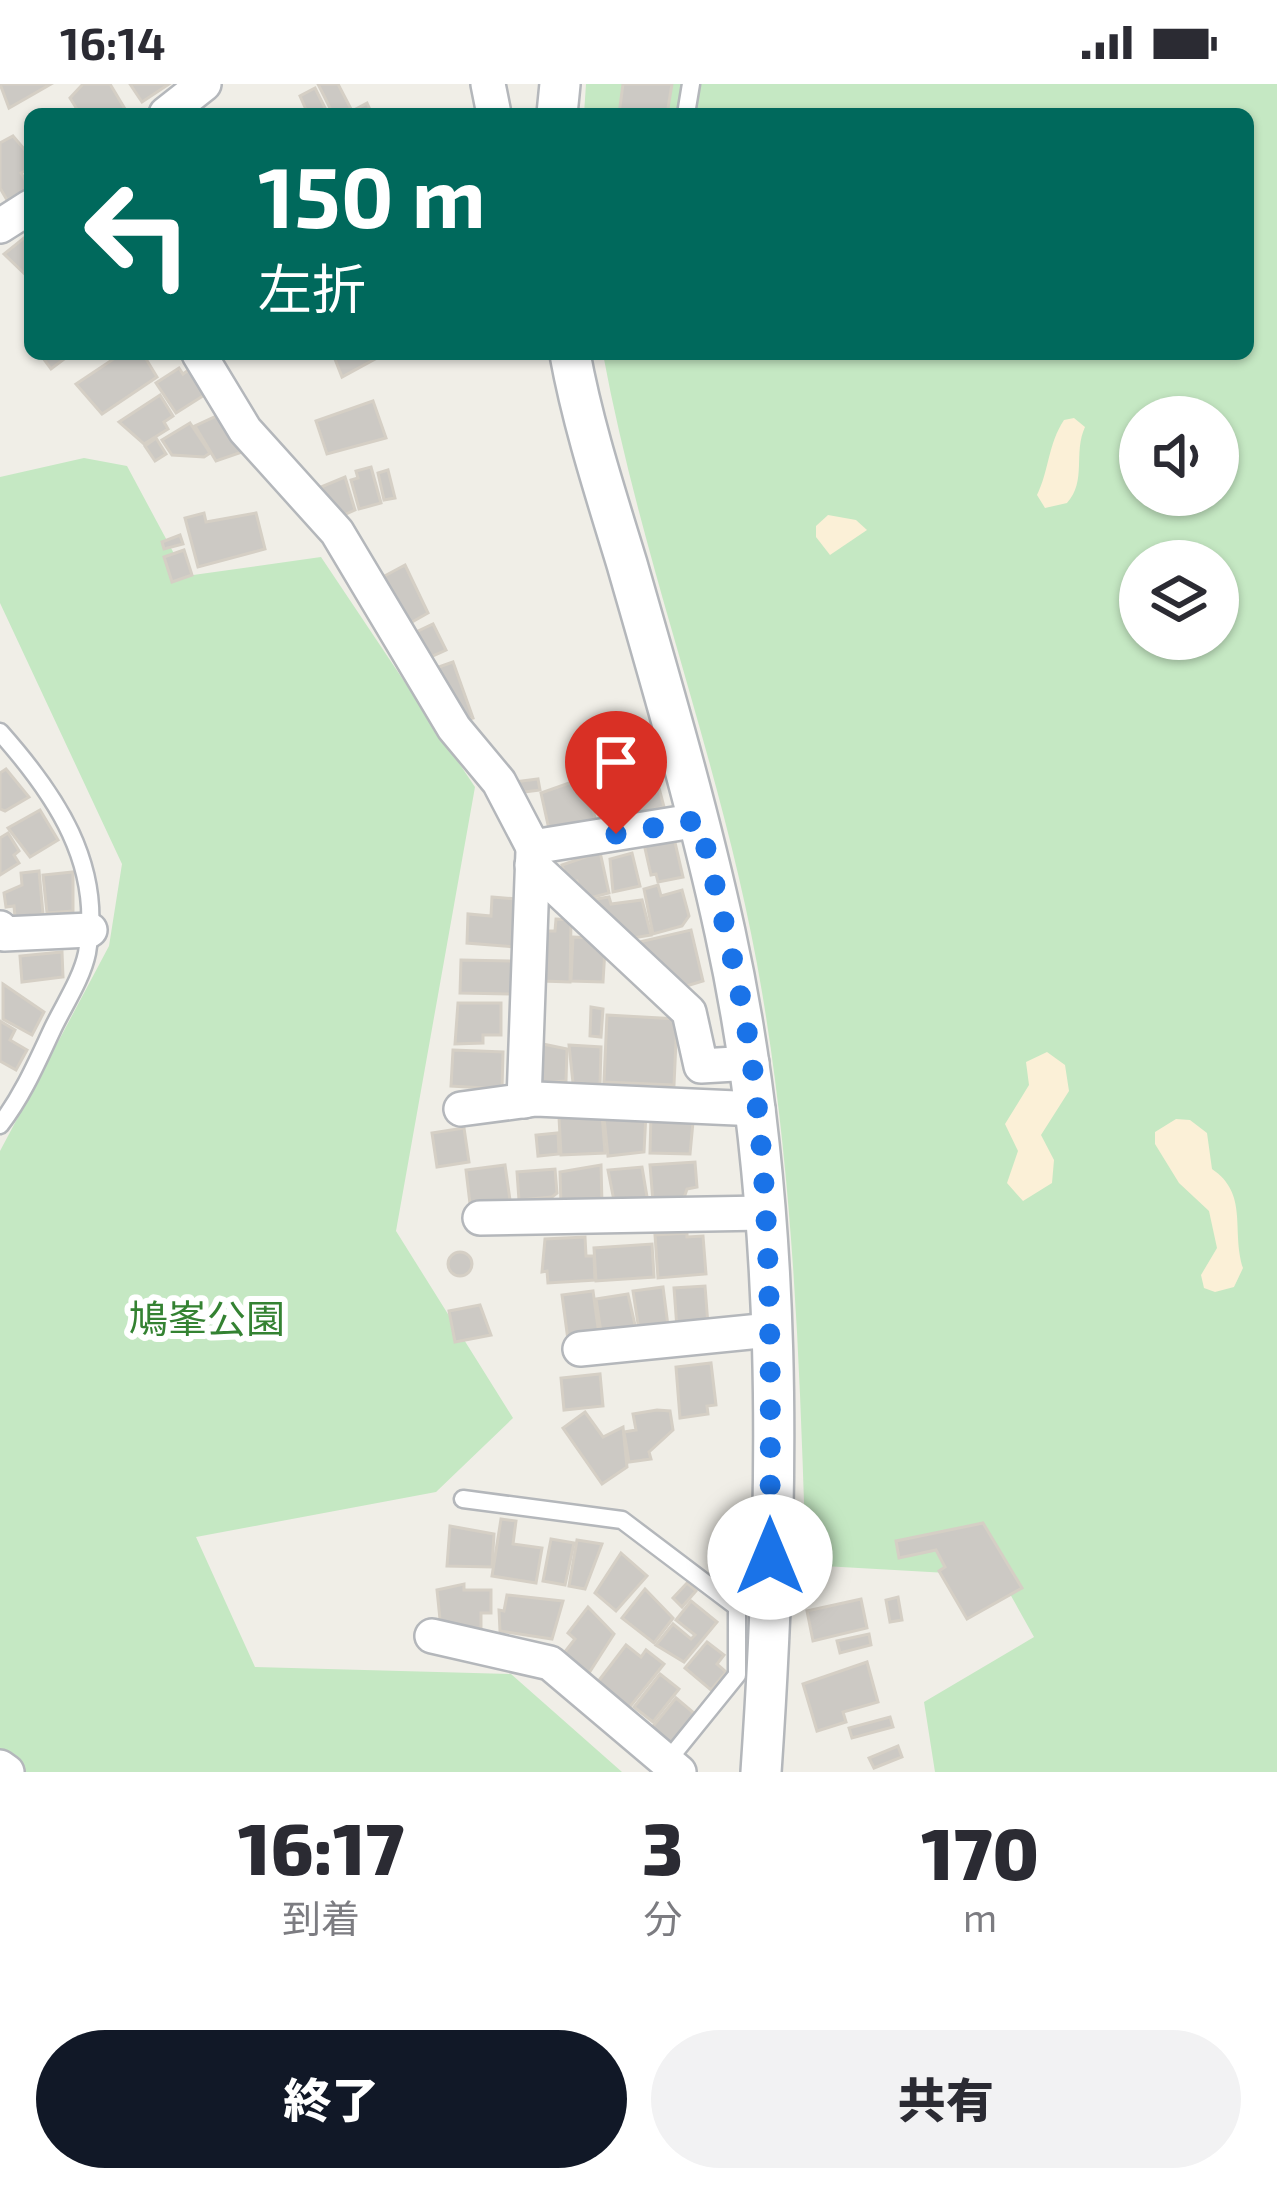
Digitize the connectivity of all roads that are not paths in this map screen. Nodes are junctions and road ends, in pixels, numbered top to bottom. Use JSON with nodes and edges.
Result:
{"nodes":[{"id":1,"x":205,"y":84,"type":"edge"},
{"id":2,"x":174,"y":108,"type":"edge"},
{"id":3,"x":203,"y":360,"type":"edge"},
{"id":4,"x":573,"y":360,"type":"edge"},
{"id":5,"x":0,"y":732,"type":"edge"},
{"id":6,"x":699,"y":820,"type":"junction"},
{"id":7,"x":532,"y":856,"type":"junction"},
{"id":8,"x":0,"y":928,"type":"edge"},
{"id":9,"x":90,"y":930,"type":"junction"},
{"id":10,"x":752,"y":1064,"type":"junction"},
{"id":11,"x":524,"y":1101,"type":"junction"},
{"id":12,"x":461,"y":1109,"type":"dead end"},
{"id":13,"x":758,"y":1109,"type":"junction"},
{"id":14,"x":0,"y":1125,"type":"edge"},
{"id":15,"x":766,"y":1213,"type":"junction"},
{"id":16,"x":480,"y":1218,"type":"dead end"},
{"id":17,"x":770,"y":1330,"type":"junction"},
{"id":18,"x":580,"y":1349,"type":"dead end"},
{"id":19,"x":463,"y":1498,"type":"dead end"},
{"id":20,"x":432,"y":1636,"type":"dead end"},
{"id":21,"x":674,"y":1766,"type":"edge"},
{"id":22,"x":0,"y":1767,"type":"edge"},
{"id":23,"x":8,"y":1772,"type":"edge"},
{"id":24,"x":761,"y":1772,"type":"edge"}],
"edges":[{"from":1,"to":2,"type":"street"},
{"from":3,"to":7,"type":"street"},
{"from":4,"to":6,"type":"street"},
{"from":5,"to":9,"type":"lane"},
{"from":6,"to":7,"type":"street"},
{"from":6,"to":10,"type":"street"},
{"from":7,"to":10,"type":"street"},
{"from":7,"to":11,"type":"street"},
{"from":8,"to":9,"type":"street"},
{"from":9,"to":14,"type":"lane"},
{"from":10,"to":13,"type":"street"},
{"from":11,"to":12,"type":"street"},
{"from":11,"to":13,"type":"street"},
{"from":13,"to":15,"type":"street"},
{"from":15,"to":16,"type":"street"},
{"from":15,"to":17,"type":"street"},
{"from":17,"to":18,"type":"street"},
{"from":17,"to":24,"type":"street"},
{"from":19,"to":21,"type":"lane"},
{"from":20,"to":21,"type":"street"},
{"from":22,"to":23,"type":"street"}]}
